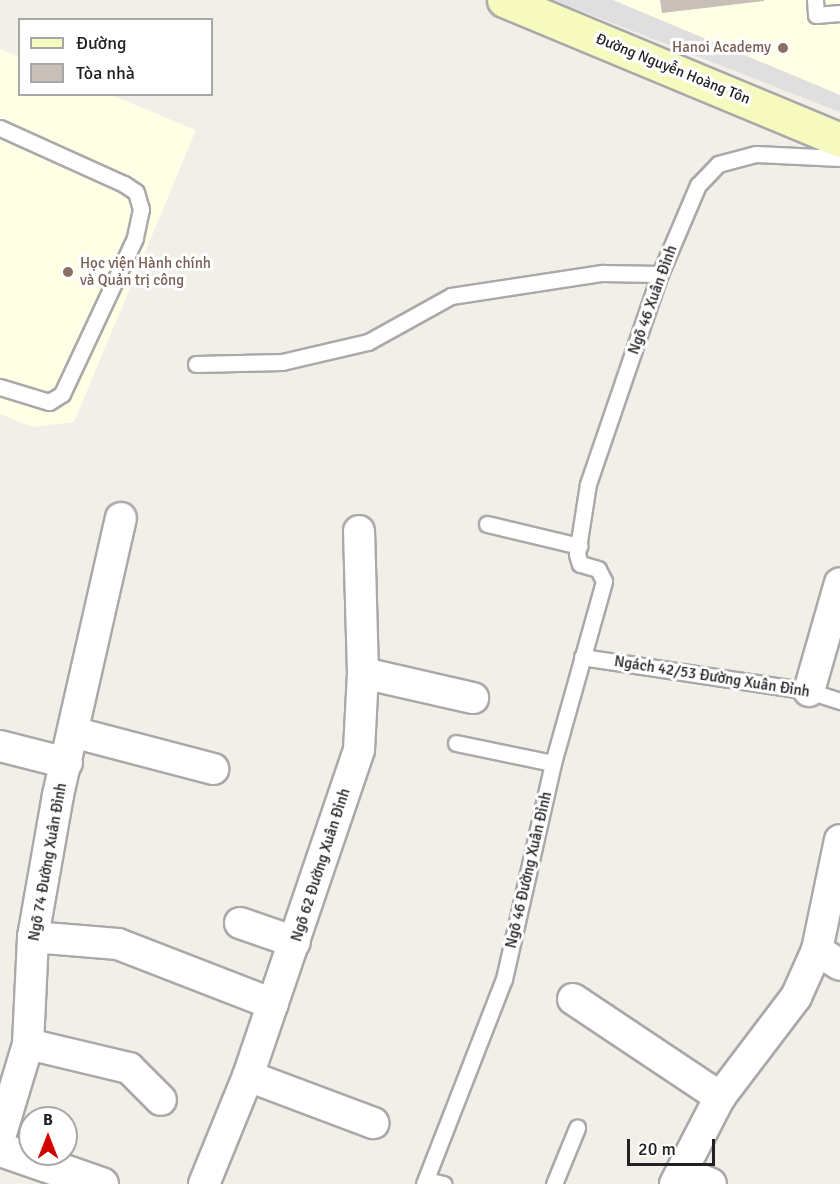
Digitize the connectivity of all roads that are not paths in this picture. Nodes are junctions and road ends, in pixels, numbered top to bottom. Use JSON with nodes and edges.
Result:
{"nodes":[{"id":1,"x":504,"y":0,"type":"edge"},
{"id":2,"x":815,"y":0,"type":"edge"},
{"id":3,"x":840,"y":13,"type":"edge"},
{"id":4,"x":1,"y":131,"type":"edge"},
{"id":5,"x":840,"y":141,"type":"edge"},
{"id":6,"x":840,"y":158,"type":"edge"},
{"id":7,"x":660,"y":274,"type":"junction"},
{"id":8,"x":195,"y":364,"type":"dead end"},
{"id":9,"x":0,"y":387,"type":"edge"},
{"id":10,"x":121,"y":518,"type":"dead end"},
{"id":11,"x":487,"y":524,"type":"dead end"},
{"id":12,"x":359,"y":531,"type":"dead end"},
{"id":13,"x":579,"y":546,"type":"junction"},
{"id":14,"x":580,"y":564,"type":"joint"},
{"id":15,"x":840,"y":583,"type":"edge"},
{"id":16,"x":582,"y":657,"type":"junction"},
{"id":17,"x":363,"y":673,"type":"junction"},
{"id":18,"x":808,"y":691,"type":"junction"},
{"id":19,"x":472,"y":698,"type":"dead end"},
{"id":20,"x":840,"y":701,"type":"edge"},
{"id":21,"x":76,"y":733,"type":"junction"},
{"id":22,"x":456,"y":743,"type":"dead end"},
{"id":23,"x":0,"y":746,"type":"edge"},
{"id":24,"x":67,"y":763,"type":"junction"},
{"id":25,"x":553,"y":763,"type":"junction"},
{"id":26,"x":213,"y":770,"type":"dead end"},
{"id":27,"x":840,"y":840,"type":"edge"},
{"id":28,"x":240,"y":923,"type":"dead end"},
{"id":29,"x":33,"y":937,"type":"junction"},
{"id":30,"x":295,"y":942,"type":"junction"},
{"id":31,"x":829,"y":958,"type":"edge"},
{"id":32,"x":573,"y":999,"type":"dead end"},
{"id":33,"x":273,"y":1004,"type":"junction"},
{"id":34,"x":28,"y":1044,"type":"junction"},
{"id":35,"x":248,"y":1076,"type":"junction"},
{"id":36,"x":720,"y":1097,"type":"junction"},
{"id":37,"x":161,"y":1100,"type":"dead end"},
{"id":38,"x":373,"y":1123,"type":"dead end"},
{"id":39,"x":577,"y":1128,"type":"dead end"},
{"id":40,"x":0,"y":1137,"type":"edge"},
{"id":41,"x":0,"y":1149,"type":"edge"},
{"id":42,"x":679,"y":1178,"type":"edge"},
{"id":43,"x":425,"y":1182,"type":"edge"},
{"id":44,"x":101,"y":1184,"type":"edge"},
{"id":45,"x":204,"y":1184,"type":"edge"},
{"id":46,"x":444,"y":1184,"type":"edge"},
{"id":47,"x":554,"y":1184,"type":"edge"},
{"id":48,"x":711,"y":1184,"type":"edge"}],
"edges":[{"from":1,"to":5,"type":"main road","name":"Đường Nguyễn Hoàng Tôn"},
{"from":2,"to":3,"type":"lane"},
{"from":4,"to":9,"type":"lane"},
{"from":6,"to":7,"type":"lane","name":"Ngõ 46 Xuân Đỉnh"},
{"from":7,"to":8,"type":"lane"},
{"from":7,"to":13,"type":"lane","name":"Ngõ 46 Xuân Đỉnh"},
{"from":10,"to":21,"type":"street","name":"Ngõ 74 Đường Xuân Đỉnh"},
{"from":11,"to":13,"type":"lane"},
{"from":12,"to":17,"type":"street","name":"Ngõ 62 Đường Xuân Đỉnh"},
{"from":13,"to":14,"type":"lane","name":"Ngõ 46 Xuân Đỉnh"},
{"from":14,"to":16,"type":"lane","name":"Ngõ 46 Đường Xuân Đỉnh"},
{"from":15,"to":18,"type":"street"},
{"from":16,"to":18,"type":"lane","name":"Ngách 42/53 Đường Xuân Đỉnh"},
{"from":16,"to":25,"type":"lane","name":"Ngõ 46 Đường Xuân Đỉnh"},
{"from":17,"to":19,"type":"street"},
{"from":17,"to":30,"type":"street","name":"Ngõ 62 Đường Xuân Đỉnh"},
{"from":18,"to":20,"type":"lane","name":"Ngách 42/53 Đường Xuân Đỉnh"},
{"from":21,"to":24,"type":"street","name":"Ngõ 74 Đường Xuân Đỉnh"},
{"from":21,"to":26,"type":"street"},
{"from":22,"to":25,"type":"lane"},
{"from":23,"to":24,"type":"street"},
{"from":24,"to":29,"type":"street","name":"Ngõ 74 Đường Xuân Đỉnh"},
{"from":25,"to":43,"type":"lane","name":"Ngõ 46 Đường Xuân Đỉnh"},
{"from":27,"to":31,"type":"street"},
{"from":28,"to":30,"type":"street"},
{"from":29,"to":33,"type":"street"},
{"from":29,"to":34,"type":"street","name":"Ngõ 74 Đường Xuân Đỉnh"},
{"from":30,"to":33,"type":"street","name":"Ngõ 62 Đường Xuân Đỉnh"},
{"from":31,"to":36,"type":"street"},
{"from":32,"to":36,"type":"street"},
{"from":33,"to":35,"type":"street","name":"Ngõ 62 Đường Xuân Đỉnh"},
{"from":34,"to":37,"type":"street"},
{"from":34,"to":40,"type":"street","name":"Ngõ 74 Đường Xuân Đỉnh"},
{"from":35,"to":38,"type":"street"},
{"from":35,"to":45,"type":"street","name":"Ngõ 62 Đường Xuân Đỉnh"},
{"from":36,"to":42,"type":"street"},
{"from":39,"to":47,"type":"lane"},
{"from":41,"to":44,"type":"street"},
{"from":42,"to":48,"type":"street"},
{"from":43,"to":46,"type":"lane"}]}
